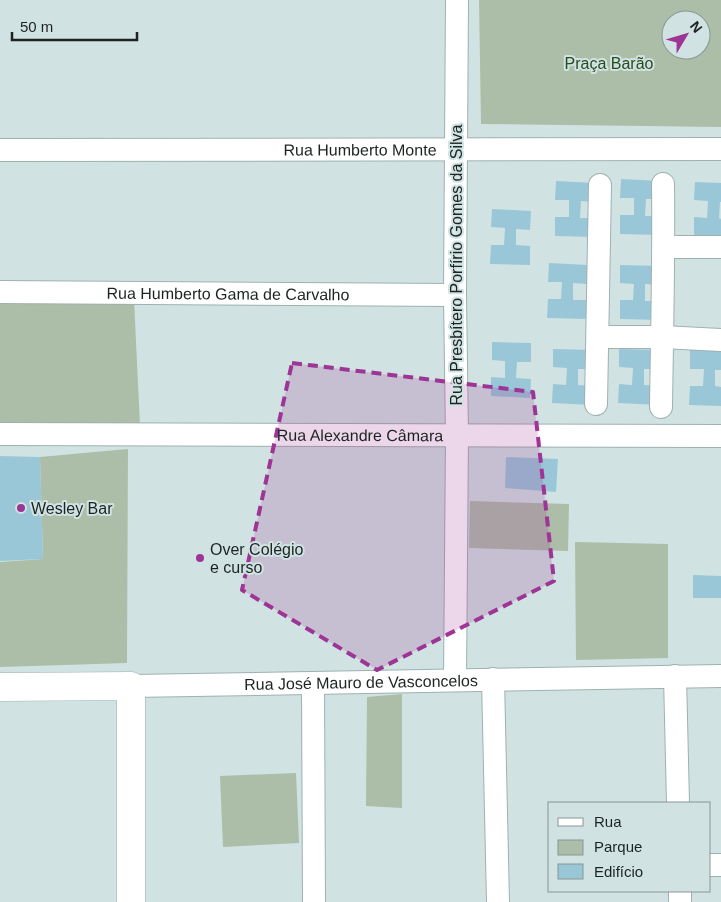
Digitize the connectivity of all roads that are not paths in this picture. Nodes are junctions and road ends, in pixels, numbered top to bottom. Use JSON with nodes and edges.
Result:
{"nodes":[{"id":1,"x":457,"y":0,"type":"edge"},
{"id":2,"x":721,"y":149,"type":"edge"},
{"id":3,"x":0,"y":150,"type":"edge"},
{"id":4,"x":456,"y":150,"type":"junction"},
{"id":5,"x":663,"y":184,"type":"dead end"},
{"id":6,"x":600,"y":185,"type":"dead end"},
{"id":7,"x":664,"y":247,"type":"junction"},
{"id":8,"x":721,"y":247,"type":"edge"},
{"id":9,"x":0,"y":292,"type":"edge"},
{"id":10,"x":455,"y":295,"type":"junction"},
{"id":11,"x":598,"y":337,"type":"junction"},
{"id":12,"x":662,"y":337,"type":"junction"},
{"id":13,"x":721,"y":340,"type":"edge"},
{"id":14,"x":596,"y":404,"type":"dead end"},
{"id":15,"x":661,"y":407,"type":"dead end"},
{"id":16,"x":0,"y":434,"type":"edge"},
{"id":17,"x":457,"y":436,"type":"junction"},
{"id":18,"x":721,"y":436,"type":"edge"},
{"id":19,"x":675,"y":676,"type":"junction"},
{"id":20,"x":721,"y":676,"type":"edge"},
{"id":21,"x":455,"y":680,"type":"junction"},
{"id":22,"x":493,"y":680,"type":"junction"},
{"id":23,"x":313,"y":683,"type":"junction"},
{"id":24,"x":0,"y":686,"type":"edge"},
{"id":25,"x":131,"y":686,"type":"junction"},
{"id":26,"x":678,"y":802,"type":"edge"},
{"id":27,"x":131,"y":902,"type":"edge"},
{"id":28,"x":314,"y":902,"type":"edge"},
{"id":29,"x":498,"y":902,"type":"edge"}],
"edges":[{"from":1,"to":4,"type":"street","name":"Rua Presbítero Porfírio Gomes da Silva"},
{"from":2,"to":4,"type":"street","name":"Rua Humberto Monte"},
{"from":3,"to":4,"type":"street","name":"Rua Humberto Monte"},
{"from":4,"to":10,"type":"street","name":"Rua Presbítero Porfírio Gomes da Silva"},
{"from":5,"to":7,"type":"street"},
{"from":6,"to":11,"type":"street"},
{"from":7,"to":8,"type":"street"},
{"from":7,"to":12,"type":"street"},
{"from":9,"to":10,"type":"street","name":"Rua Humberto Gama de Carvalho"},
{"from":10,"to":17,"type":"street","name":"Rua Presbítero Porfírio Gomes da Silva"},
{"from":11,"to":12,"type":"street"},
{"from":11,"to":14,"type":"street"},
{"from":12,"to":13,"type":"street"},
{"from":12,"to":15,"type":"street"},
{"from":16,"to":17,"type":"street","name":"Rua Alexandre Câmara"},
{"from":17,"to":18,"type":"street","name":"Rua Alexandre Câmara"},
{"from":17,"to":21,"type":"street","name":"Rua Presbítero Porfírio Gomes da Silva"},
{"from":19,"to":20,"type":"street","name":"Rua José Mauro de Vasconcelos"},
{"from":19,"to":22,"type":"street","name":"Rua José Mauro de Vasconcelos"},
{"from":19,"to":26,"type":"street"},
{"from":21,"to":22,"type":"street","name":"Rua José Mauro de Vasconcelos"},
{"from":21,"to":23,"type":"street","name":"Rua José Mauro de Vasconcelos"},
{"from":22,"to":29,"type":"street"},
{"from":23,"to":25,"type":"street","name":"Rua José Mauro de Vasconcelos"},
{"from":23,"to":28,"type":"street"},
{"from":24,"to":25,"type":"main road","name":"Rua José Mauro de Vasconcelos"},
{"from":25,"to":27,"type":"main road"}]}
